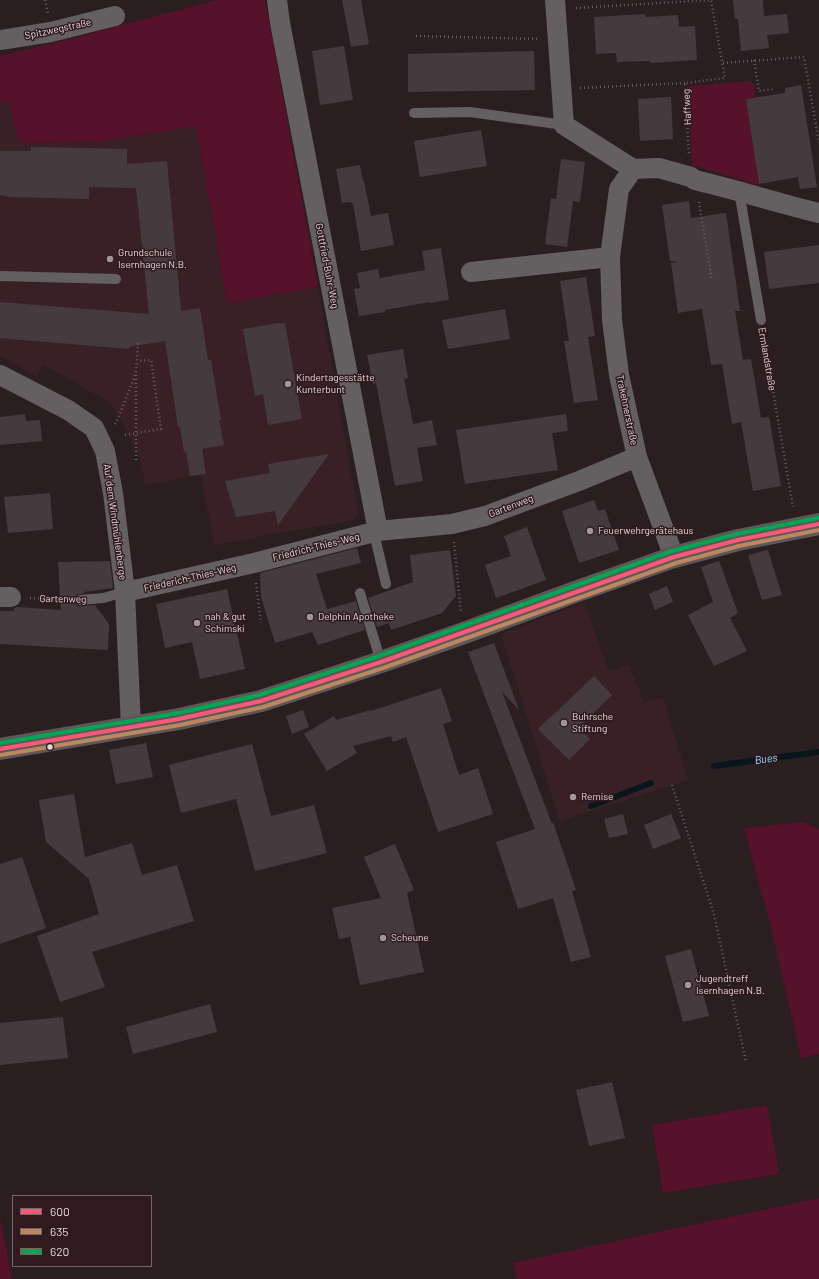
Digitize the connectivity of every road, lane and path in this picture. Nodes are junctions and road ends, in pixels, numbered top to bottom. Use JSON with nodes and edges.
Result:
{"nodes":[{"id":1,"x":278,"y":0,"type":"edge"},
{"id":2,"x":711,"y":0,"type":"edge"},
{"id":3,"x":555,"y":5,"type":"edge"},
{"id":4,"x":115,"y":16,"type":"dead end"},
{"id":5,"x":416,"y":36,"type":"dead end"},
{"id":6,"x":557,"y":39,"type":"junction"},
{"id":7,"x":0,"y":40,"type":"edge"},
{"id":8,"x":754,"y":60,"type":"junction"},
{"id":9,"x":723,"y":63,"type":"junction"},
{"id":10,"x":685,"y":83,"type":"junction"},
{"id":11,"x":561,"y":89,"type":"junction"},
{"id":12,"x":773,"y":89,"type":"dead end"},
{"id":13,"x":414,"y":113,"type":"dead end"},
{"id":14,"x":564,"y":125,"type":"junction"},
{"id":15,"x":819,"y":143,"type":"edge"},
{"id":16,"x":633,"y":169,"type":"junction"},
{"id":17,"x":693,"y":179,"type":"junction"},
{"id":18,"x":739,"y":191,"type":"junction"},
{"id":19,"x":819,"y":214,"type":"edge"},
{"id":20,"x":610,"y":257,"type":"junction"},
{"id":21,"x":471,"y":272,"type":"dead end"},
{"id":22,"x":0,"y":276,"type":"edge"},
{"id":23,"x":116,"y":278,"type":"dead end"},
{"id":24,"x":712,"y":281,"type":"dead end"},
{"id":25,"x":761,"y":320,"type":"joint"},
{"id":26,"x":138,"y":343,"type":"dead end"},
{"id":27,"x":138,"y":361,"type":"junction"},
{"id":28,"x":136,"y":373,"type":"junction"},
{"id":29,"x":0,"y":375,"type":"edge"},
{"id":30,"x":136,"y":433,"type":"junction"},
{"id":31,"x":125,"y":435,"type":"dead end"},
{"id":32,"x":99,"y":438,"type":"junction"},
{"id":33,"x":637,"y":457,"type":"junction"},
{"id":34,"x":136,"y":460,"type":"dead end"},
{"id":35,"x":819,"y":524,"type":"edge"},
{"id":36,"x":796,"y":528,"type":"junction"},
{"id":37,"x":376,"y":532,"type":"junction"},
{"id":38,"x":455,"y":550,"type":"dead end"},
{"id":39,"x":674,"y":557,"type":"junction"},
{"id":40,"x":254,"y":563,"type":"junction"},
{"id":41,"x":386,"y":584,"type":"dead end"},
{"id":42,"x":125,"y":592,"type":"junction"},
{"id":43,"x":360,"y":593,"type":"dead end"},
{"id":44,"x":6,"y":597,"type":"edge"},
{"id":45,"x":80,"y":600,"type":"joint"},
{"id":46,"x":261,"y":622,"type":"dead end"},
{"id":47,"x":464,"y":633,"type":"junction"},
{"id":48,"x":381,"y":662,"type":"junction"},
{"id":49,"x":131,"y":726,"type":"junction"},
{"id":50,"x":0,"y":749,"type":"edge"},
{"id":51,"x":672,"y":785,"type":"dead end"},
{"id":52,"x":746,"y":1062,"type":"dead end"}],
"edges":[{"from":1,"to":37,"type":"street","name":"Gottfried-Buhr-Weg"},
{"from":2,"to":3,"type":"path","name":"Haffweg"},
{"from":2,"to":9,"type":"path","name":"Haffweg"},
{"from":3,"to":6,"type":"street"},
{"from":4,"to":7,"type":"street","name":"Spitzwegstraße"},
{"from":5,"to":6,"type":"path"},
{"from":6,"to":11,"type":"street"},
{"from":8,"to":9,"type":"path"},
{"from":8,"to":12,"type":"path"},
{"from":8,"to":15,"type":"path"},
{"from":9,"to":10,"type":"path","name":"Haffweg"},
{"from":10,"to":11,"type":"path"},
{"from":10,"to":17,"type":"path","name":"Haffweg"},
{"from":11,"to":14,"type":"street"},
{"from":13,"to":14,"type":"lane"},
{"from":14,"to":16,"type":"street"},
{"from":16,"to":17,"type":"street"},
{"from":16,"to":20,"type":"street","name":"Trakehnerstraße"},
{"from":17,"to":18,"type":"street"},
{"from":17,"to":24,"type":"path"},
{"from":18,"to":19,"type":"street"},
{"from":18,"to":25,"type":"lane","name":"Ermlandstraße"},
{"from":20,"to":21,"type":"street"},
{"from":20,"to":33,"type":"street","name":"Trakehnerstraße"},
{"from":22,"to":23,"type":"lane"},
{"from":25,"to":36,"type":"path","name":"Ermlandstraße"},
{"from":26,"to":27,"type":"path"},
{"from":27,"to":28,"type":"path"},
{"from":27,"to":30,"type":"path"},
{"from":28,"to":30,"type":"path"},
{"from":28,"to":32,"type":"path"},
{"from":29,"to":32,"type":"street","name":"Auf dem Windmühlenberge"},
{"from":30,"to":31,"type":"path"},
{"from":30,"to":34,"type":"path"},
{"from":32,"to":42,"type":"street","name":"Auf dem Windmühlenberge"},
{"from":33,"to":37,"type":"street","name":"Gartenweg"},
{"from":33,"to":39,"type":"street","name":"Trakehnerstraße"},
{"from":35,"to":36,"type":"main road"},
{"from":36,"to":39,"type":"main road"},
{"from":37,"to":40,"type":"street","name":"Friedrich-Thies-Weg"},
{"from":37,"to":41,"type":"lane"},
{"from":38,"to":47,"type":"path"},
{"from":39,"to":47,"type":"main road"},
{"from":40,"to":42,"type":"street","name":"Friederich-Thies-Weg"},
{"from":40,"to":46,"type":"path"},
{"from":42,"to":45,"type":"lane","name":"Gartenweg"},
{"from":42,"to":49,"type":"street","name":"Auf dem Windmühlenberge"},
{"from":43,"to":48,"type":"lane"},
{"from":44,"to":45,"type":"path","name":"Gartenweg"},
{"from":47,"to":48,"type":"main road"},
{"from":48,"to":49,"type":"main road"},
{"from":49,"to":50,"type":"main road"},
{"from":51,"to":52,"type":"path"}]}
